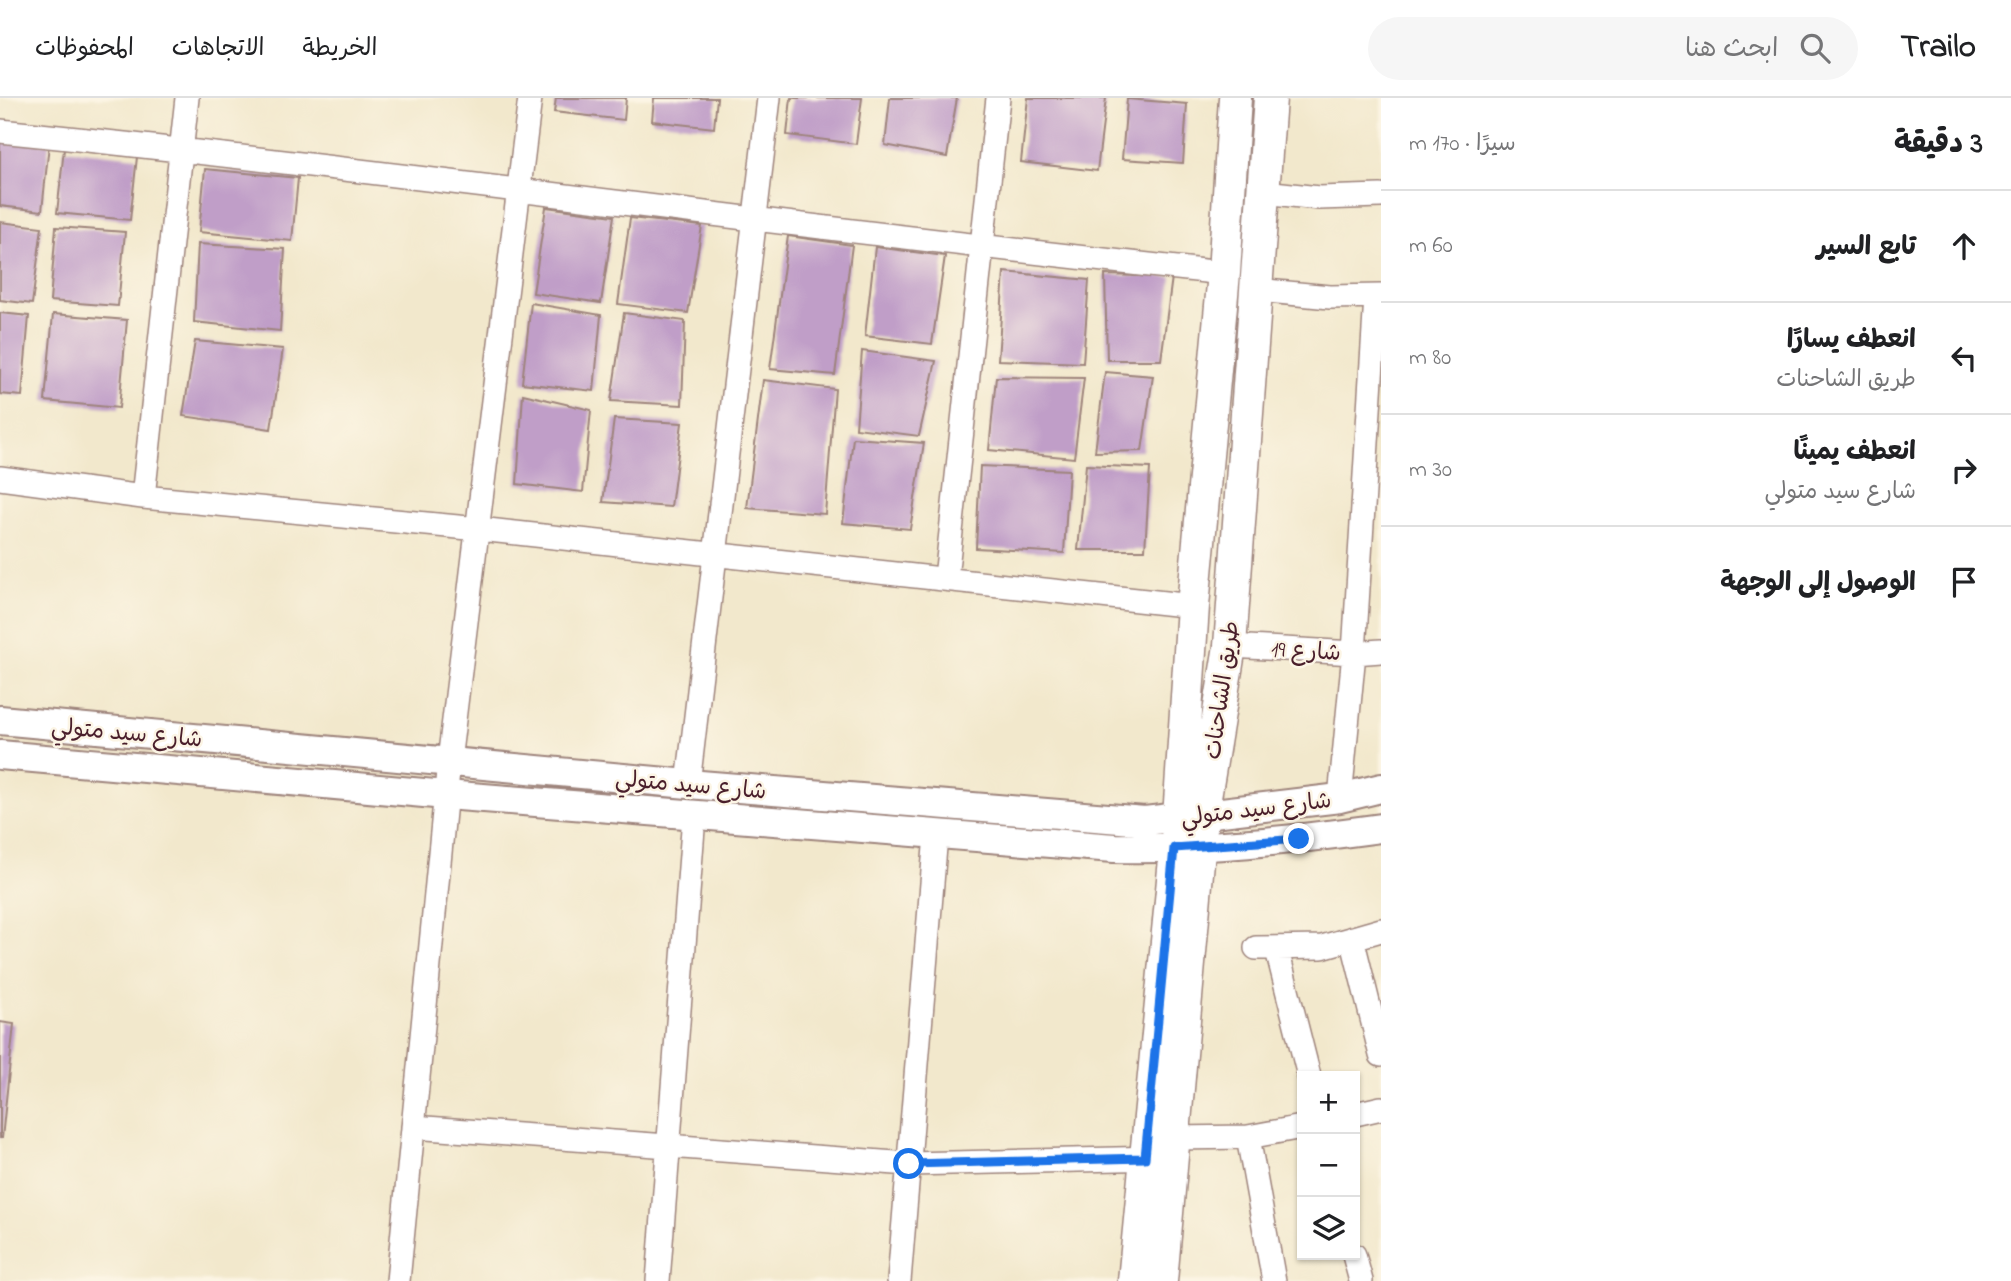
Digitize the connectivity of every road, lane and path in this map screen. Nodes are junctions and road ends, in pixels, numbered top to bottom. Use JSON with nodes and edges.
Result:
{"nodes":[{"id":1,"x":187,"y":98,"type":"edge"},
{"id":2,"x":530,"y":98,"type":"edge"},
{"id":3,"x":769,"y":98,"type":"edge"},
{"id":4,"x":999,"y":98,"type":"edge"},
{"id":5,"x":1235,"y":98,"type":"edge"},
{"id":6,"x":1270,"y":98,"type":"edge"},
{"id":7,"x":0,"y":131,"type":"edge"},
{"id":8,"x":183,"y":149,"type":"junction"},
{"id":9,"x":519,"y":190,"type":"junction"},
{"id":10,"x":1264,"y":192,"type":"junction"},
{"id":11,"x":1381,"y":195,"type":"edge"},
{"id":12,"x":755,"y":219,"type":"junction"},
{"id":13,"x":981,"y":248,"type":"junction"},
{"id":14,"x":1224,"y":273,"type":"junction"},
{"id":15,"x":1256,"y":290,"type":"junction"},
{"id":16,"x":1379,"y":296,"type":"edge"},
{"id":17,"x":0,"y":478,"type":"edge"},
{"id":18,"x":143,"y":497,"type":"junction"},
{"id":19,"x":479,"y":529,"type":"junction"},
{"id":20,"x":716,"y":555,"type":"junction"},
{"id":21,"x":946,"y":578,"type":"junction"},
{"id":22,"x":1193,"y":606,"type":"junction"},
{"id":23,"x":1230,"y":646,"type":"junction"},
{"id":24,"x":1381,"y":651,"type":"edge"},
{"id":25,"x":1354,"y":653,"type":"junction"},
{"id":26,"x":0,"y":720,"type":"edge"},
{"id":27,"x":0,"y":755,"type":"edge"},
{"id":28,"x":449,"y":761,"type":"junction"},
{"id":29,"x":688,"y":784,"type":"junction"},
{"id":30,"x":1381,"y":788,"type":"edge"},
{"id":31,"x":446,"y":795,"type":"junction"},
{"id":32,"x":1340,"y":798,"type":"junction"},
{"id":33,"x":694,"y":816,"type":"junction"},
{"id":34,"x":1381,"y":828,"type":"edge"},
{"id":35,"x":1189,"y":832,"type":"junction"},
{"id":36,"x":936,"y":835,"type":"junction"},
{"id":37,"x":1381,"y":930,"type":"edge"},
{"id":38,"x":1352,"y":938,"type":"junction"},
{"id":39,"x":1381,"y":1055,"type":"edge"},
{"id":40,"x":1307,"y":1071,"type":"edge"},
{"id":41,"x":1381,"y":1108,"type":"edge"},
{"id":42,"x":1360,"y":1113,"type":"edge"},
{"id":43,"x":413,"y":1128,"type":"junction"},
{"id":44,"x":1297,"y":1128,"type":"edge"},
{"id":45,"x":1248,"y":1137,"type":"junction"},
{"id":46,"x":668,"y":1146,"type":"junction"},
{"id":47,"x":1164,"y":1151,"type":"junction"},
{"id":48,"x":909,"y":1164,"type":"junction"},
{"id":49,"x":1355,"y":1260,"type":"edge"},
{"id":50,"x":398,"y":1281,"type":"edge"},
{"id":51,"x":658,"y":1281,"type":"edge"},
{"id":52,"x":900,"y":1281,"type":"edge"},
{"id":53,"x":1134,"y":1281,"type":"edge"},
{"id":54,"x":1161,"y":1281,"type":"edge"},
{"id":55,"x":1275,"y":1281,"type":"edge"},
{"id":56,"x":1361,"y":1281,"type":"edge"}],
"edges":[{"from":1,"to":8,"type":"street"},
{"from":2,"to":9,"type":"street"},
{"from":3,"to":12,"type":"street"},
{"from":4,"to":13,"type":"street"},
{"from":5,"to":14,"type":"main road","name":"طريق الشاحنات"},
{"from":6,"to":10,"type":"main road","name":"طريق الشاحنات"},
{"from":7,"to":8,"type":"street"},
{"from":8,"to":9,"type":"street"},
{"from":8,"to":18,"type":"street"},
{"from":9,"to":12,"type":"street"},
{"from":9,"to":19,"type":"street"},
{"from":10,"to":11,"type":"street"},
{"from":10,"to":15,"type":"main road","name":"طريق الشاحنات"},
{"from":12,"to":13,"type":"street"},
{"from":12,"to":20,"type":"street"},
{"from":13,"to":14,"type":"street"},
{"from":13,"to":21,"type":"street"},
{"from":14,"to":22,"type":"main road","name":"طريق الشاحنات"},
{"from":15,"to":16,"type":"street"},
{"from":15,"to":23,"type":"main road","name":"طريق الشاحنات"},
{"from":16,"to":25,"type":"street"},
{"from":17,"to":18,"type":"street"},
{"from":18,"to":19,"type":"street"},
{"from":19,"to":20,"type":"street"},
{"from":19,"to":28,"type":"street"},
{"from":20,"to":21,"type":"street"},
{"from":20,"to":29,"type":"street"},
{"from":21,"to":22,"type":"street"},
{"from":22,"to":35,"type":"main road","name":"طريق الشاحنات"},
{"from":23,"to":25,"type":"street","name":"شارع 19"},
{"from":23,"to":35,"type":"main road","name":"طريق الشاحنات"},
{"from":24,"to":25,"type":"street","name":"شارع 19"},
{"from":25,"to":32,"type":"street"},
{"from":26,"to":28,"type":"street","name":"شارع سيد متولي"},
{"from":27,"to":31,"type":"street","name":"شارع سيد متولي"},
{"from":28,"to":29,"type":"street","name":"شارع سيد متولي"},
{"from":28,"to":31,"type":"street"},
{"from":29,"to":35,"type":"street","name":"شارع سيد متولي"},
{"from":30,"to":32,"type":"street","name":"شارع سيد متولي"},
{"from":31,"to":33,"type":"street","name":"شارع سيد متولي"},
{"from":31,"to":43,"type":"street"},
{"from":32,"to":35,"type":"street","name":"شارع سيد متولي"},
{"from":33,"to":36,"type":"street","name":"شارع سيد متولي"},
{"from":33,"to":46,"type":"street"},
{"from":34,"to":35,"type":"street","name":"شارع سيد متولي"},
{"from":35,"to":36,"type":"street","name":"شارع سيد متولي"},
{"from":35,"to":47,"type":"main road","name":"طريق الشاحنات"},
{"from":36,"to":48,"type":"street"},
{"from":37,"to":38,"type":"street"},
{"from":38,"to":39,"type":"street"},
{"from":38,"to":40,"type":"street"},
{"from":41,"to":42,"type":"street"},
{"from":43,"to":46,"type":"street"},
{"from":43,"to":50,"type":"street"},
{"from":44,"to":45,"type":"street"},
{"from":45,"to":47,"type":"street"},
{"from":45,"to":55,"type":"street"},
{"from":46,"to":48,"type":"street"},
{"from":46,"to":51,"type":"street"},
{"from":47,"to":48,"type":"street"},
{"from":47,"to":53,"type":"main road","name":"طريق الشاحنات"},
{"from":47,"to":54,"type":"main road","name":"طريق الشاحنات"},
{"from":48,"to":52,"type":"street"},
{"from":49,"to":56,"type":"street"}]}
